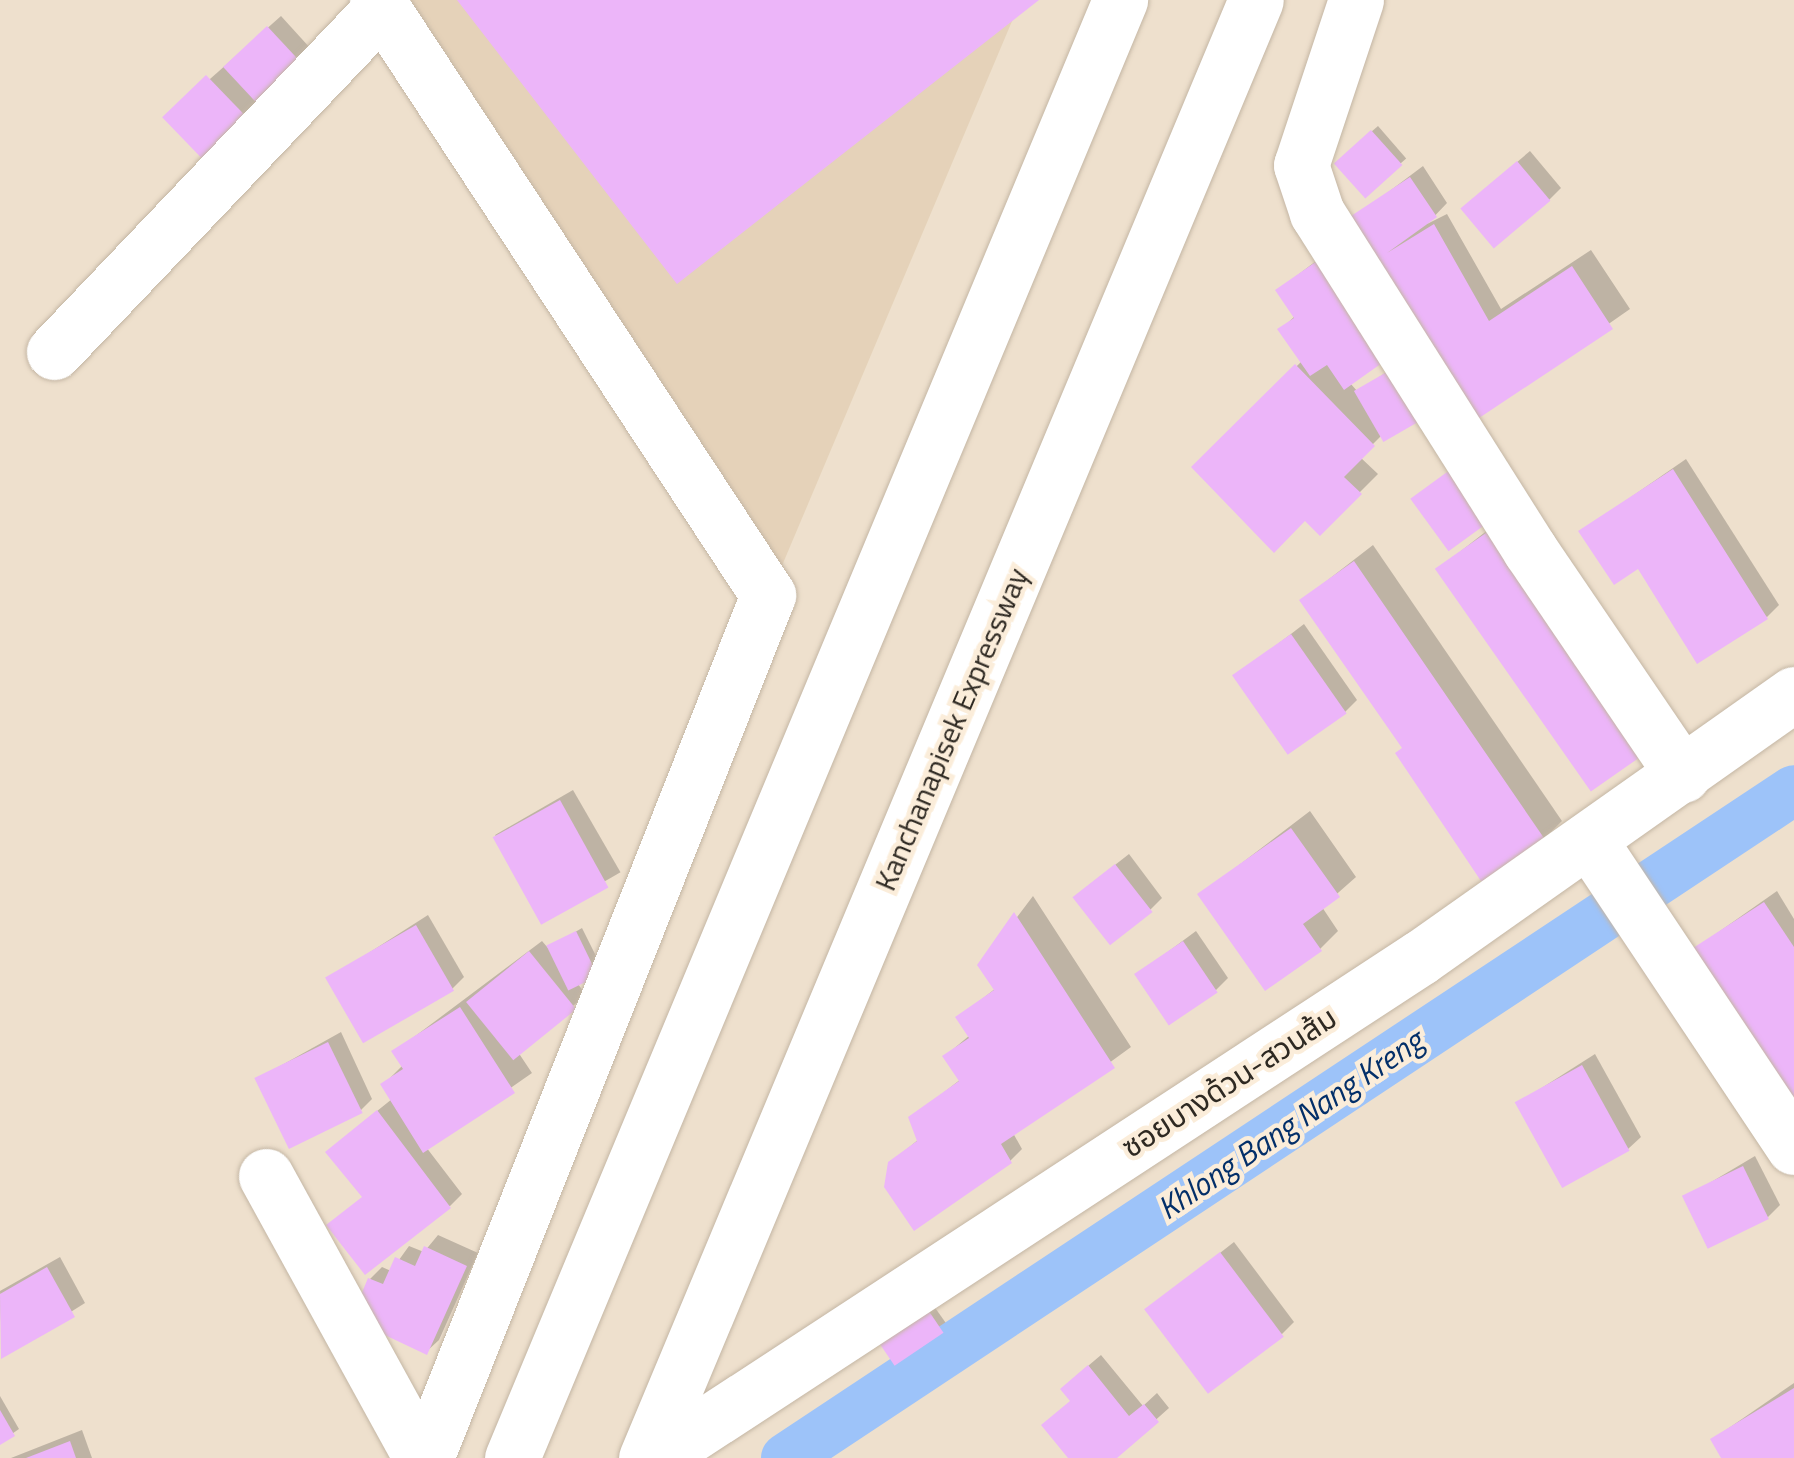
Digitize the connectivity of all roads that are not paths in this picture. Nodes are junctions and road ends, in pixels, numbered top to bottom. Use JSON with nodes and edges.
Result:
{"nodes":[{"id":1,"x":1120,"y":0,"type":"edge"},
{"id":2,"x":1256,"y":0,"type":"edge"},
{"id":3,"x":1356,"y":0,"type":"edge"},
{"id":4,"x":380,"y":3,"type":"edge"},
{"id":5,"x":54,"y":352,"type":"dead end"},
{"id":6,"x":1794,"y":694,"type":"edge"},
{"id":7,"x":1683,"y":774,"type":"junction"},
{"id":8,"x":1589,"y":840,"type":"junction"},
{"id":9,"x":1794,"y":1147,"type":"edge"},
{"id":10,"x":266,"y":1176,"type":"dead end"},
{"id":11,"x":423,"y":1458,"type":"edge"},
{"id":12,"x":512,"y":1458,"type":"edge"},
{"id":13,"x":646,"y":1458,"type":"edge"},
{"id":14,"x":655,"y":1458,"type":"edge"}],
"edges":[{"from":1,"to":12,"type":"main road"},
{"from":2,"to":13,"type":"main road","name":"Kanchanapisek Expressway"},
{"from":3,"to":7,"type":"main road"},
{"from":4,"to":5,"type":"main road"},
{"from":4,"to":11,"type":"main road"},
{"from":6,"to":7,"type":"main road","name":"ซอยบางด้วน-สวนส้ม"},
{"from":7,"to":8,"type":"main road","name":"ซอยบางด้วน-สวนส้ม"},
{"from":8,"to":9,"type":"main road"},
{"from":8,"to":14,"type":"main road","name":"ซอยบางด้วน-สวนส้ม"},
{"from":10,"to":11,"type":"main road"}]}
